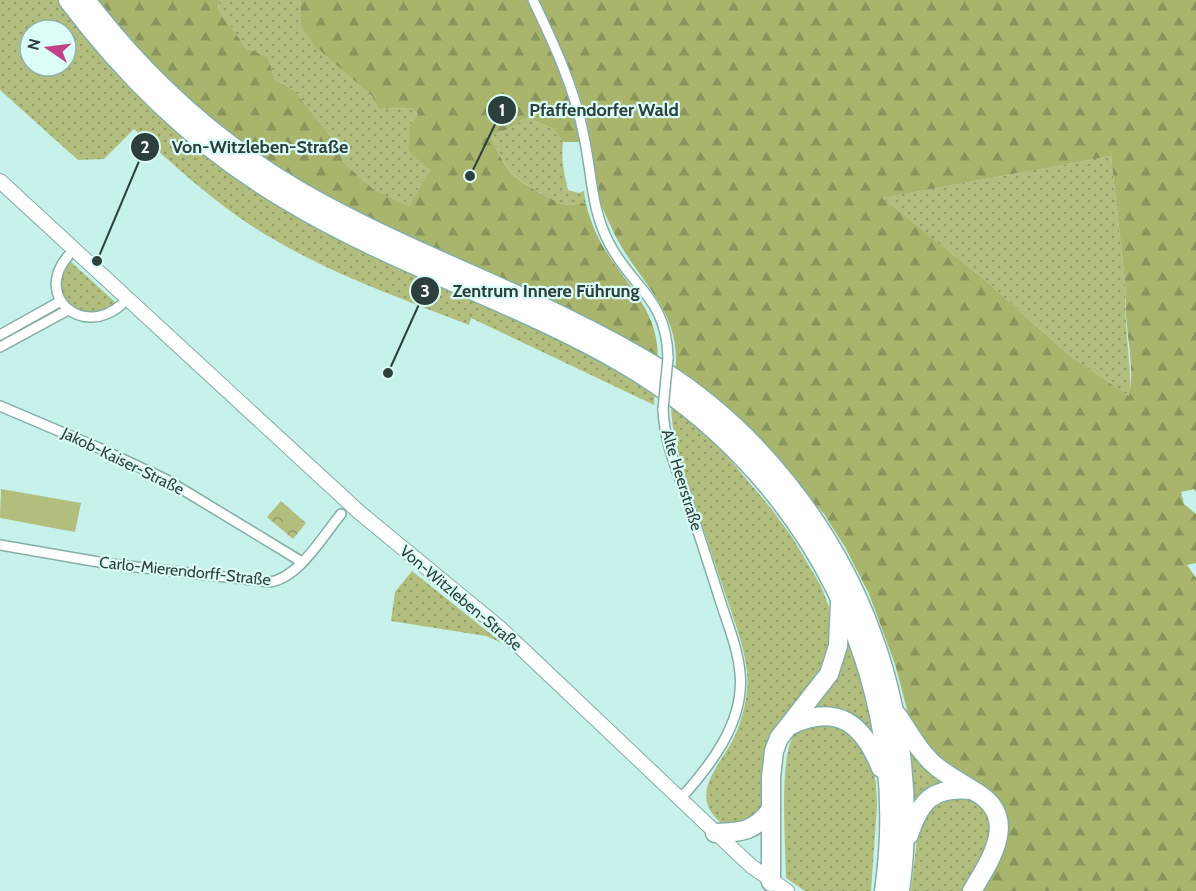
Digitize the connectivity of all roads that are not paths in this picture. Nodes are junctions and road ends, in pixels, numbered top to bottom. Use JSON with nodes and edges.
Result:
{"nodes":[{"id":1,"x":68,"y":0,"type":"edge"},
{"id":2,"x":86,"y":0,"type":"edge"},
{"id":3,"x":533,"y":0,"type":"edge"},
{"id":4,"x":0,"y":181,"type":"edge"},
{"id":5,"x":68,"y":256,"type":"dead end"},
{"id":6,"x":61,"y":301,"type":"junction"},
{"id":7,"x":121,"y":305,"type":"dead end"},
{"id":8,"x":68,"y":310,"type":"junction"},
{"id":9,"x":0,"y":335,"type":"edge"},
{"id":10,"x":0,"y":347,"type":"edge"},
{"id":11,"x":0,"y":406,"type":"edge"},
{"id":12,"x":341,"y":514,"type":"dead end"},
{"id":13,"x":0,"y":544,"type":"edge"},
{"id":14,"x":302,"y":562,"type":"junction"},
{"id":15,"x":839,"y":595,"type":"junction"},
{"id":16,"x":894,"y":709,"type":"junction"},
{"id":17,"x":791,"y":725,"type":"junction"},
{"id":18,"x":889,"y":786,"type":"junction"},
{"id":19,"x":971,"y":790,"type":"junction"},
{"id":20,"x":681,"y":798,"type":"junction"},
{"id":21,"x":771,"y":810,"type":"junction"},
{"id":22,"x":715,"y":833,"type":"junction"},
{"id":23,"x":904,"y":851,"type":"junction"},
{"id":24,"x":776,"y":888,"type":"edge"},
{"id":25,"x":884,"y":891,"type":"edge"},
{"id":26,"x":900,"y":891,"type":"edge"},
{"id":27,"x":972,"y":891,"type":"edge"}],
"edges":[{"from":1,"to":15,"type":"highway"},
{"from":2,"to":16,"type":"highway"},
{"from":3,"to":20,"type":"street","name":"Alte Heerstraße","bridge":true},
{"from":4,"to":20,"type":"street","name":"Von-Witzleben-Straße"},
{"from":5,"to":6,"type":"street"},
{"from":6,"to":8,"type":"street"},
{"from":6,"to":9,"type":"street"},
{"from":7,"to":8,"type":"street"},
{"from":8,"to":10,"type":"street"},
{"from":11,"to":14,"type":"street","name":"Jakob-Kaiser-Straße"},
{"from":12,"to":14,"type":"street","name":"Carlo-Mierendorff-Straße"},
{"from":13,"to":14,"type":"street","name":"Carlo-Mierendorff-Straße"},
{"from":15,"to":17,"type":"highway"},
{"from":15,"to":18,"type":"highway"},
{"from":16,"to":19,"type":"highway"},
{"from":16,"to":23,"type":"highway"},
{"from":17,"to":18,"type":"highway"},
{"from":17,"to":21,"type":"highway"},
{"from":18,"to":25,"type":"highway"},
{"from":19,"to":23,"type":"highway"},
{"from":19,"to":27,"type":"highway"},
{"from":20,"to":22,"type":"street"},
{"from":21,"to":22,"type":"highway"},
{"from":21,"to":24,"type":"highway"},
{"from":22,"to":24,"type":"street"},
{"from":23,"to":26,"type":"highway"}]}
